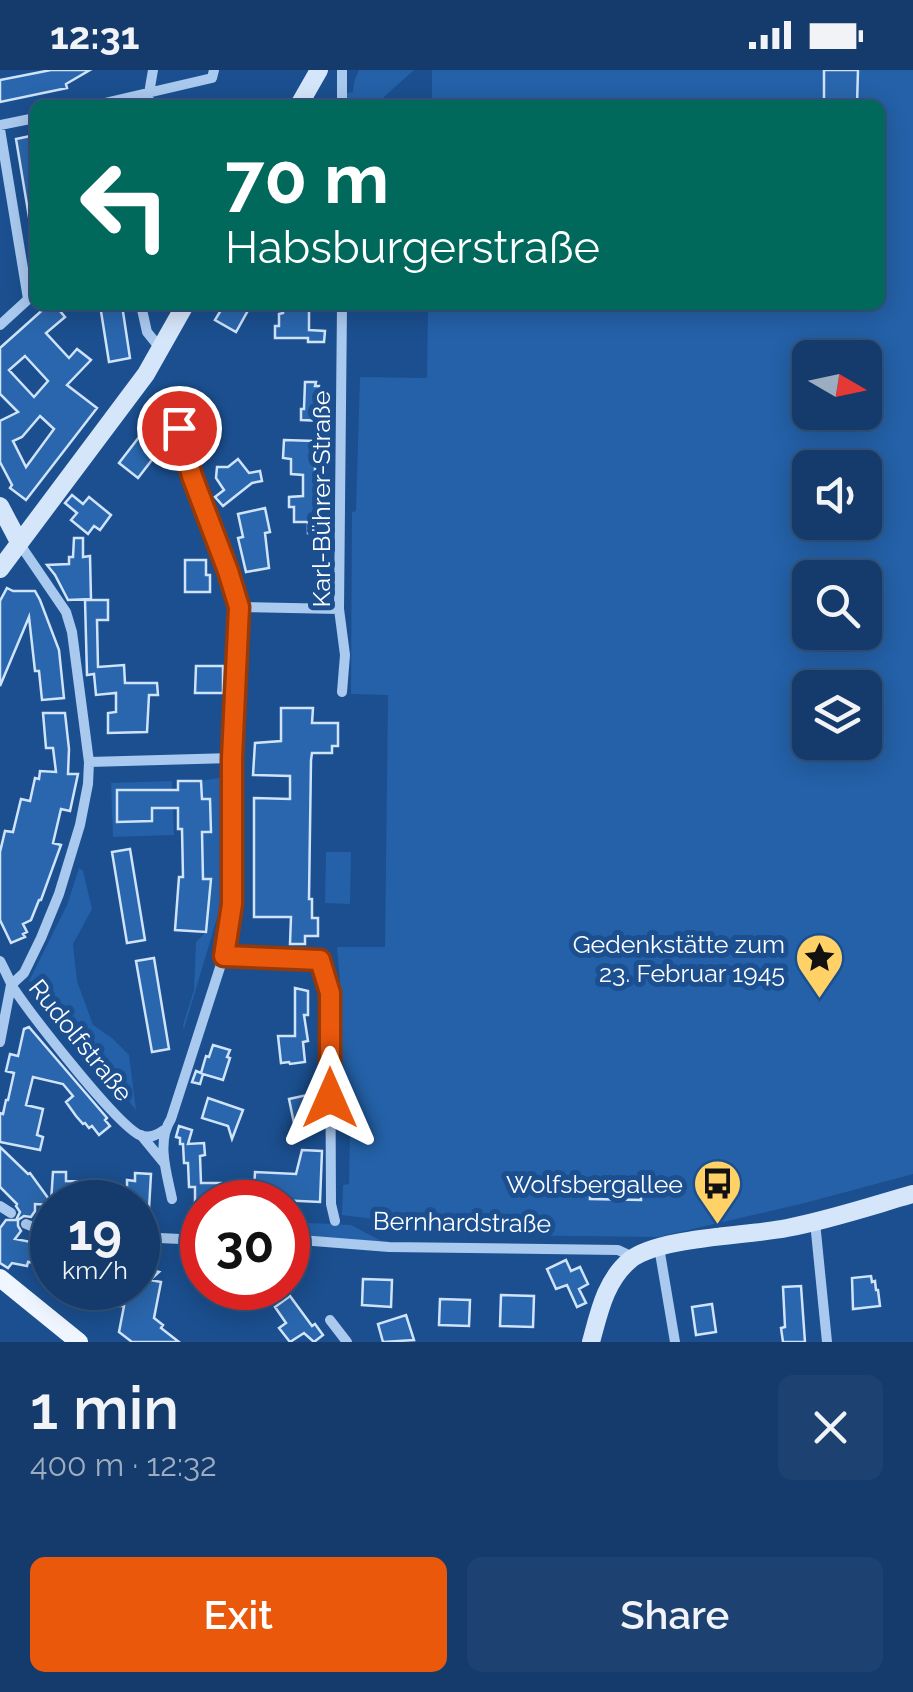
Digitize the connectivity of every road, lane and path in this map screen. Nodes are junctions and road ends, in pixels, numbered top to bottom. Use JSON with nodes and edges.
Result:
{"nodes":[{"id":1,"x":153,"y":70,"type":"edge"},
{"id":2,"x":318,"y":70,"type":"edge"},
{"id":3,"x":342,"y":70,"type":"edge"},
{"id":4,"x":213,"y":74,"type":"edge"},
{"id":5,"x":148,"y":100,"type":"edge"},
{"id":6,"x":302,"y":100,"type":"edge"},
{"id":7,"x":342,"y":100,"type":"edge"},
{"id":8,"x":30,"y":119,"type":"edge"},
{"id":9,"x":0,"y":127,"type":"edge"},
{"id":10,"x":30,"y":285,"type":"edge"},
{"id":11,"x":30,"y":298,"type":"edge"},
{"id":12,"x":141,"y":310,"type":"edge"},
{"id":13,"x":182,"y":310,"type":"edge"},
{"id":14,"x":342,"y":310,"type":"edge"},
{"id":15,"x":0,"y":325,"type":"edge"},
{"id":16,"x":160,"y":348,"type":"junction"},
{"id":17,"x":179,"y":428,"type":"dead end"},
{"id":18,"x":0,"y":506,"type":"edge"},
{"id":19,"x":18,"y":542,"type":"junction"},
{"id":20,"x":0,"y":569,"type":"edge"},
{"id":21,"x":239,"y":607,"type":"junction"},
{"id":22,"x":339,"y":608,"type":"junction"},
{"id":23,"x":342,"y":692,"type":"dead end"},
{"id":24,"x":232,"y":758,"type":"junction"},
{"id":25,"x":89,"y":762,"type":"junction"},
{"id":26,"x":224,"y":956,"type":"junction"},
{"id":27,"x":0,"y":961,"type":"edge"},
{"id":28,"x":12,"y":984,"type":"junction"},
{"id":29,"x":0,"y":1042,"type":"edge"},
{"id":30,"x":164,"y":1130,"type":"junction"},
{"id":31,"x":141,"y":1136,"type":"junction"},
{"id":32,"x":164,"y":1164,"type":"junction"},
{"id":33,"x":913,"y":1194,"type":"edge"},
{"id":34,"x":172,"y":1199,"type":"dead end"},
{"id":35,"x":0,"y":1206,"type":"edge"},
{"id":36,"x":11,"y":1213,"type":"dead end"},
{"id":37,"x":334,"y":1221,"type":"dead end"},
{"id":38,"x":815,"y":1222,"type":"junction"},
{"id":39,"x":26,"y":1224,"type":"dead end"},
{"id":40,"x":30,"y":1226,"type":"edge"},
{"id":41,"x":310,"y":1241,"type":"edge"},
{"id":42,"x":659,"y":1247,"type":"junction"},
{"id":43,"x":633,"y":1258,"type":"junction"},
{"id":44,"x":0,"y":1278,"type":"edge"},
{"id":45,"x":330,"y":1320,"type":"dead end"},
{"id":46,"x":79,"y":1342,"type":"edge"},
{"id":47,"x":347,"y":1342,"type":"edge"},
{"id":48,"x":591,"y":1342,"type":"edge"},
{"id":49,"x":676,"y":1342,"type":"edge"},
{"id":50,"x":827,"y":1342,"type":"edge"}],
"edges":[{"from":1,"to":5,"type":"street"},
{"from":2,"to":6,"type":"main road"},
{"from":3,"to":7,"type":"street"},
{"from":4,"to":5,"type":"street"},
{"from":8,"to":9,"type":"street"},
{"from":9,"to":10,"type":"street"},
{"from":11,"to":15,"type":"street"},
{"from":12,"to":16,"type":"street"},
{"from":13,"to":16,"type":"main road"},
{"from":14,"to":22,"type":"street","name":"Karl-Bührer-Straße"},
{"from":16,"to":19,"type":"main road"},
{"from":17,"to":21,"type":"street"},
{"from":18,"to":19,"type":"main road"},
{"from":19,"to":20,"type":"main road"},
{"from":19,"to":25,"type":"street"},
{"from":21,"to":22,"type":"street"},
{"from":21,"to":24,"type":"street"},
{"from":22,"to":23,"type":"street","name":"Karl-Bührer-Straße"},
{"from":24,"to":25,"type":"street"},
{"from":24,"to":26,"type":"street"},
{"from":25,"to":28,"type":"street"},
{"from":26,"to":30,"type":"street"},
{"from":26,"to":37,"type":"street"},
{"from":27,"to":28,"type":"street","name":"Rudolfstraße"},
{"from":28,"to":29,"type":"street"},
{"from":28,"to":31,"type":"street","name":"Rudolfstraße"},
{"from":30,"to":31,"type":"street"},
{"from":30,"to":32,"type":"street"},
{"from":31,"to":32,"type":"street","name":"Rudolfstraße"},
{"from":32,"to":34,"type":"street"},
{"from":33,"to":38,"type":"main road"},
{"from":35,"to":36,"type":"street"},
{"from":38,"to":42,"type":"main road"},
{"from":38,"to":50,"type":"street"},
{"from":39,"to":40,"type":"street"},
{"from":41,"to":43,"type":"street","name":"Bernhardstraße"},
{"from":42,"to":43,"type":"main road"},
{"from":42,"to":49,"type":"street"},
{"from":43,"to":48,"type":"main road"},
{"from":44,"to":46,"type":"main road"},
{"from":45,"to":47,"type":"street"}]}
